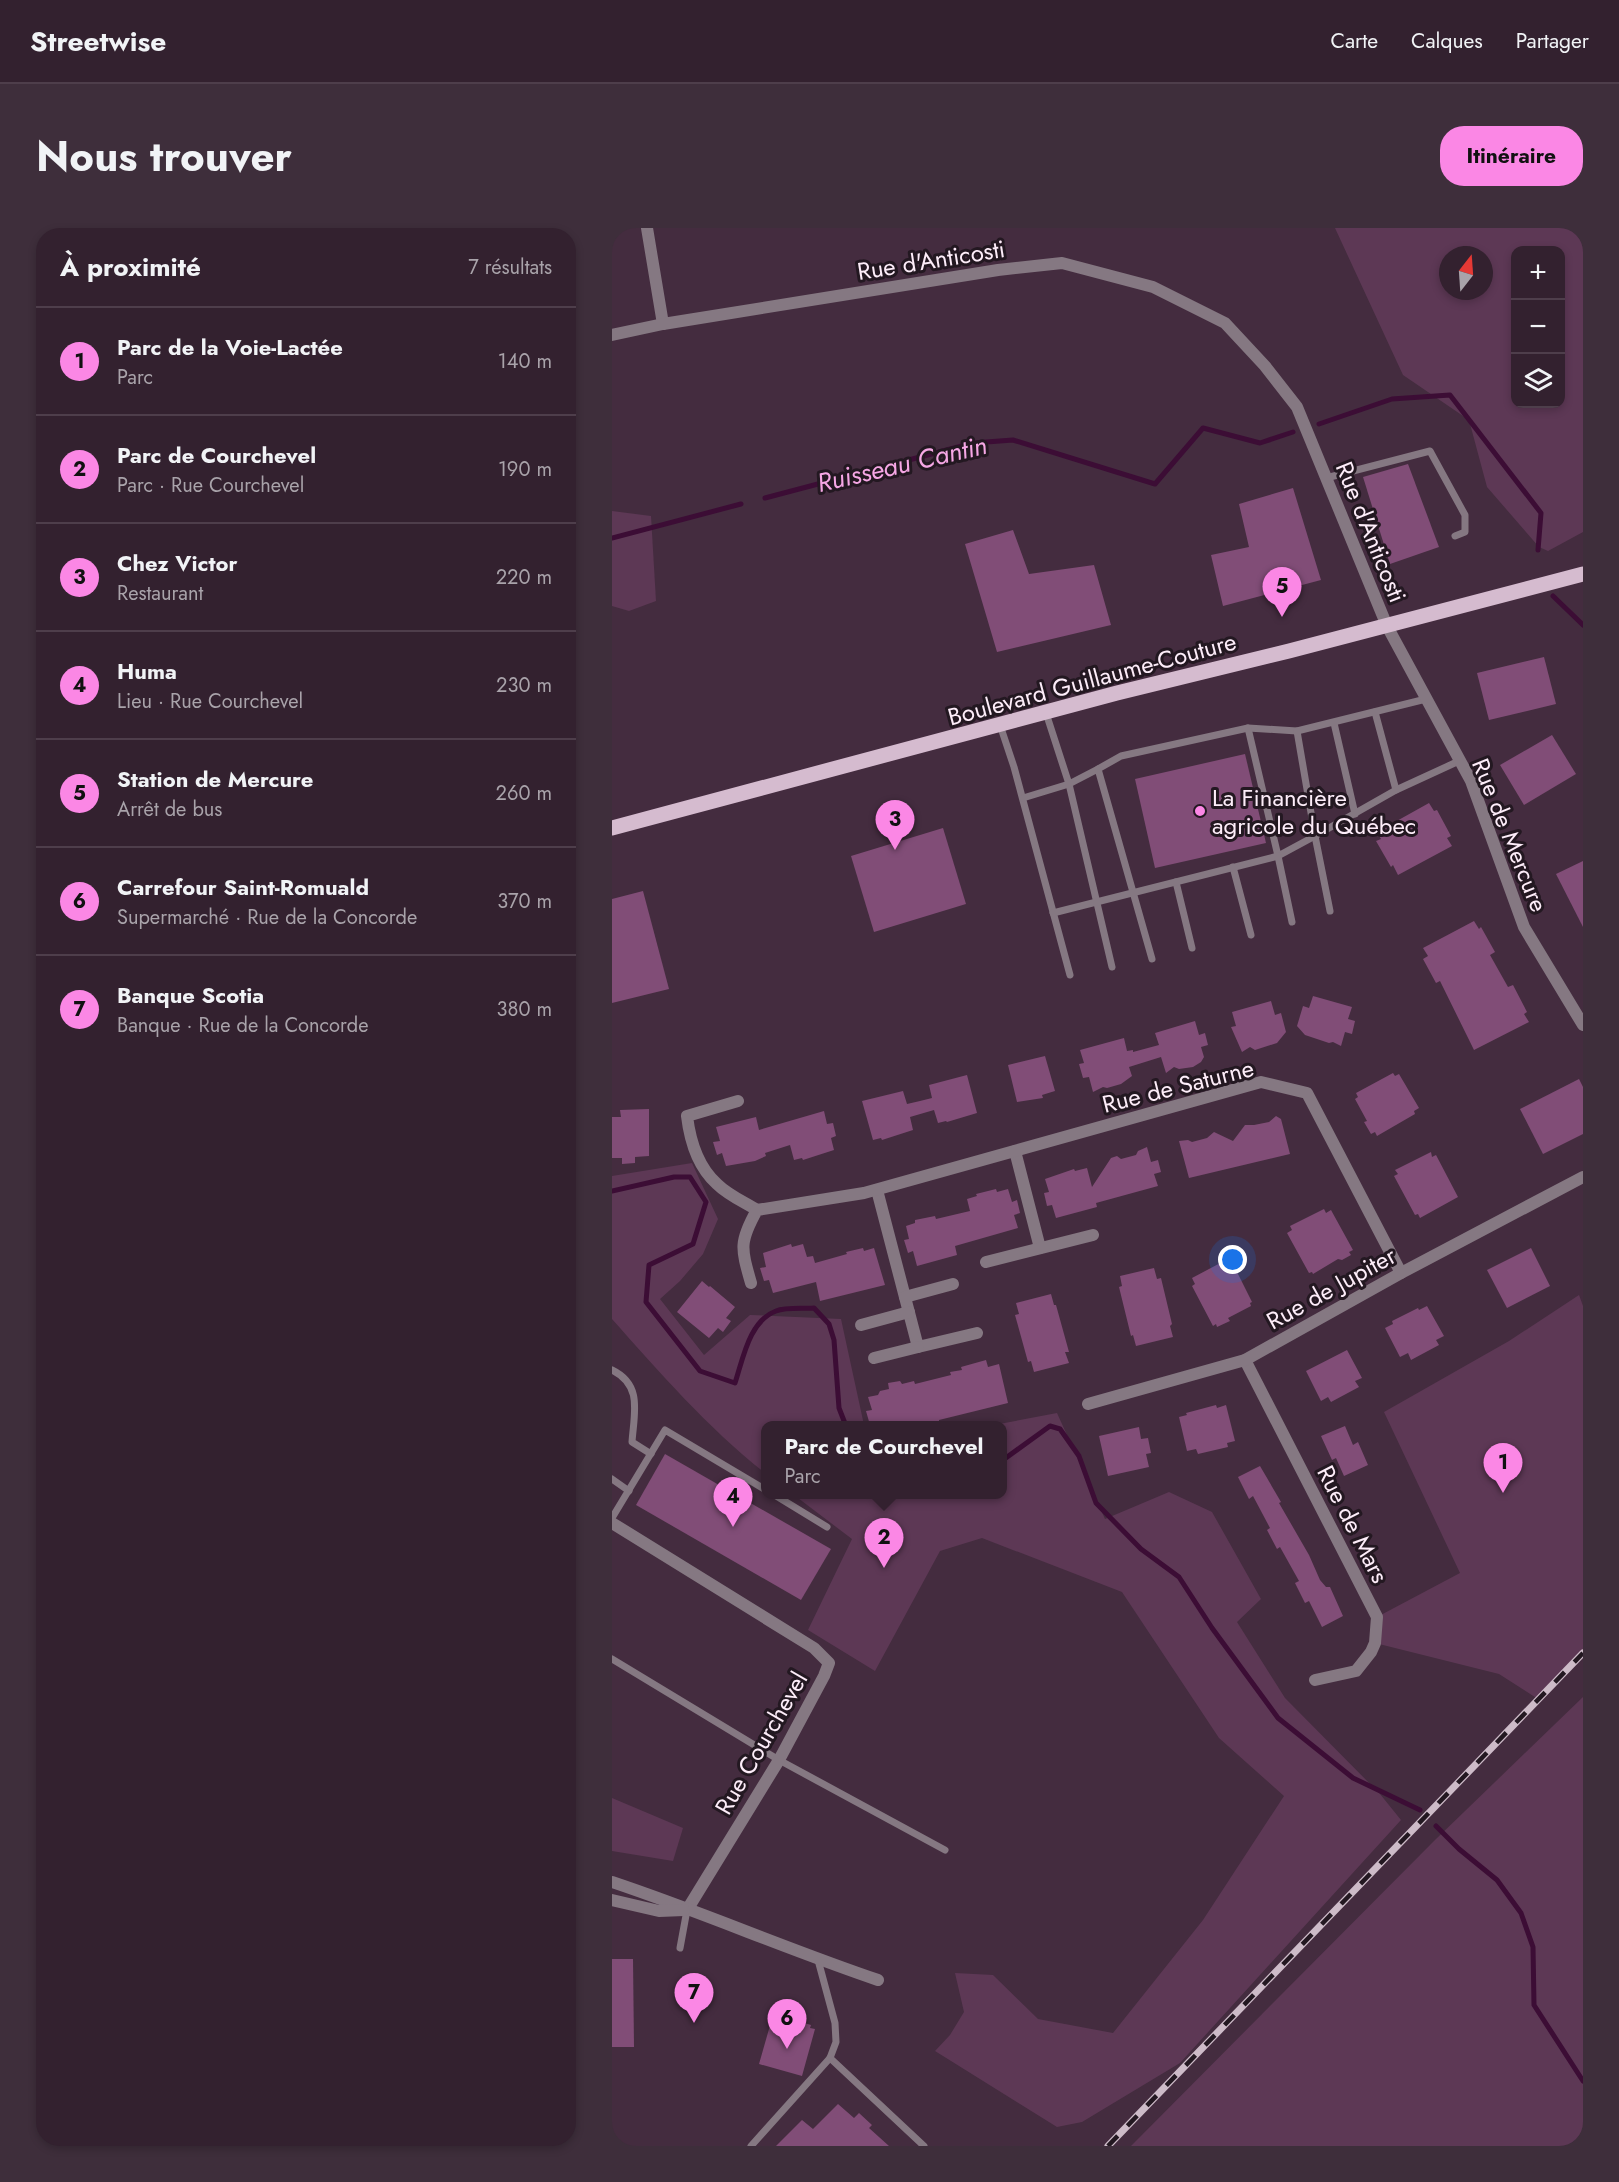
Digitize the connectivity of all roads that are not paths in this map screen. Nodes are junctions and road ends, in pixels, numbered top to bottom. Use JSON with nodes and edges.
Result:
{"nodes":[{"id":1,"x":647,"y":228,"type":"edge"},
{"id":2,"x":663,"y":324,"type":"junction"},
{"id":3,"x":612,"y":335,"type":"edge"},
{"id":4,"x":1326,"y":478,"type":"junction"},
{"id":5,"x":1455,"y":536,"type":"dead end"},
{"id":6,"x":1583,"y":574,"type":"edge"},
{"id":7,"x":1387,"y":626,"type":"junction"},
{"id":8,"x":1426,"y":699,"type":"junction"},
{"id":9,"x":1375,"y":712,"type":"junction"},
{"id":10,"x":1046,"y":713,"type":"junction"},
{"id":11,"x":1334,"y":723,"type":"junction"},
{"id":12,"x":1000,"y":725,"type":"junction"},
{"id":13,"x":1248,"y":728,"type":"junction"},
{"id":14,"x":1297,"y":731,"type":"junction"},
{"id":15,"x":1459,"y":761,"type":"junction"},
{"id":16,"x":1098,"y":769,"type":"junction"},
{"id":17,"x":1069,"y":784,"type":"junction"},
{"id":18,"x":1396,"y":790,"type":"junction"},
{"id":19,"x":1023,"y":798,"type":"junction"},
{"id":20,"x":1355,"y":814,"type":"junction"},
{"id":21,"x":612,"y":828,"type":"edge"},
{"id":22,"x":1315,"y":836,"type":"junction"},
{"id":23,"x":1278,"y":856,"type":"junction"},
{"id":24,"x":1233,"y":867,"type":"junction"},
{"id":25,"x":1176,"y":882,"type":"junction"},
{"id":26,"x":1133,"y":894,"type":"junction"},
{"id":27,"x":1096,"y":903,"type":"junction"},
{"id":28,"x":1330,"y":911,"type":"dead end"},
{"id":29,"x":1053,"y":914,"type":"junction"},
{"id":30,"x":1292,"y":922,"type":"dead end"},
{"id":31,"x":1251,"y":934,"type":"dead end"},
{"id":32,"x":1192,"y":948,"type":"dead end"},
{"id":33,"x":1152,"y":959,"type":"dead end"},
{"id":34,"x":1112,"y":967,"type":"dead end"},
{"id":35,"x":1070,"y":975,"type":"dead end"},
{"id":36,"x":1583,"y":1025,"type":"edge"},
{"id":37,"x":738,"y":1101,"type":"dead end"},
{"id":38,"x":1015,"y":1151,"type":"junction"},
{"id":39,"x":1583,"y":1177,"type":"edge"},
{"id":40,"x":877,"y":1190,"type":"junction"},
{"id":41,"x":757,"y":1210,"type":"junction"},
{"id":42,"x":1094,"y":1235,"type":"dead end"},
{"id":43,"x":1040,"y":1248,"type":"junction"},
{"id":44,"x":986,"y":1262,"type":"dead end"},
{"id":45,"x":1401,"y":1274,"type":"junction"},
{"id":46,"x":751,"y":1283,"type":"dead end"},
{"id":47,"x":953,"y":1284,"type":"dead end"},
{"id":48,"x":905,"y":1297,"type":"junction"},
{"id":49,"x":909,"y":1312,"type":"junction"},
{"id":50,"x":861,"y":1325,"type":"dead end"},
{"id":51,"x":977,"y":1333,"type":"dead end"},
{"id":52,"x":918,"y":1347,"type":"junction"},
{"id":53,"x":874,"y":1358,"type":"dead end"},
{"id":54,"x":1245,"y":1360,"type":"junction"},
{"id":55,"x":612,"y":1370,"type":"edge"},
{"id":56,"x":1088,"y":1404,"type":"dead end"},
{"id":57,"x":651,"y":1454,"type":"junction"},
{"id":58,"x":612,"y":1479,"type":"edge"},
{"id":59,"x":761,"y":1488,"type":"edge"},
{"id":60,"x":629,"y":1491,"type":"junction"},
{"id":61,"x":780,"y":1499,"type":"edge"},
{"id":62,"x":612,"y":1518,"type":"edge"},
{"id":63,"x":612,"y":1523,"type":"edge"},
{"id":64,"x":826,"y":1527,"type":"dead end"},
{"id":65,"x":612,"y":1659,"type":"edge"},
{"id":66,"x":1315,"y":1680,"type":"dead end"},
{"id":67,"x":779,"y":1760,"type":"junction"},
{"id":68,"x":945,"y":1850,"type":"dead end"},
{"id":69,"x":612,"y":1882,"type":"edge"},
{"id":70,"x":612,"y":1900,"type":"edge"},
{"id":71,"x":687,"y":1910,"type":"junction"},
{"id":72,"x":680,"y":1948,"type":"dead end"},
{"id":73,"x":818,"y":1960,"type":"junction"},
{"id":74,"x":878,"y":1980,"type":"dead end"},
{"id":75,"x":830,"y":2058,"type":"junction"},
{"id":76,"x":751,"y":2146,"type":"edge"},
{"id":77,"x":924,"y":2146,"type":"edge"}],
"edges":[{"from":1,"to":2,"type":"street"},
{"from":2,"to":3,"type":"street","name":"Rue d'Anticosti"},
{"from":2,"to":4,"type":"street","name":"Rue d'Anticosti"},
{"from":4,"to":5,"type":"lane"},
{"from":4,"to":7,"type":"street","name":"Rue d'Anticosti"},
{"from":6,"to":7,"type":"main road","name":"Boulevard Guillaume-Couture"},
{"from":7,"to":8,"type":"street","name":"Rue de Mercure"},
{"from":7,"to":10,"type":"main road","name":"Boulevard Guillaume-Couture"},
{"from":8,"to":9,"type":"lane"},
{"from":8,"to":15,"type":"street","name":"Rue de Mercure"},
{"from":9,"to":11,"type":"lane"},
{"from":9,"to":18,"type":"lane"},
{"from":10,"to":12,"type":"main road","name":"Boulevard Guillaume-Couture"},
{"from":10,"to":17,"type":"lane"},
{"from":11,"to":14,"type":"lane"},
{"from":11,"to":20,"type":"lane"},
{"from":12,"to":19,"type":"lane"},
{"from":12,"to":21,"type":"main road","name":"Boulevard Guillaume-Couture"},
{"from":13,"to":14,"type":"lane"},
{"from":13,"to":16,"type":"lane"},
{"from":13,"to":23,"type":"lane"},
{"from":14,"to":22,"type":"lane"},
{"from":15,"to":18,"type":"lane"},
{"from":15,"to":36,"type":"street","name":"Rue de Mercure"},
{"from":16,"to":17,"type":"lane"},
{"from":16,"to":26,"type":"lane"},
{"from":17,"to":19,"type":"lane"},
{"from":17,"to":27,"type":"lane"},
{"from":18,"to":20,"type":"lane"},
{"from":19,"to":29,"type":"lane"},
{"from":20,"to":22,"type":"lane"},
{"from":22,"to":23,"type":"lane"},
{"from":22,"to":28,"type":"lane"},
{"from":23,"to":24,"type":"lane"},
{"from":23,"to":30,"type":"lane"},
{"from":24,"to":25,"type":"lane"},
{"from":24,"to":31,"type":"lane"},
{"from":25,"to":26,"type":"lane"},
{"from":25,"to":32,"type":"lane"},
{"from":26,"to":27,"type":"lane"},
{"from":26,"to":33,"type":"lane"},
{"from":27,"to":29,"type":"lane"},
{"from":27,"to":34,"type":"lane"},
{"from":29,"to":35,"type":"lane"},
{"from":37,"to":41,"type":"street"},
{"from":38,"to":40,"type":"street","name":"Rue de Saturne"},
{"from":38,"to":43,"type":"street"},
{"from":38,"to":45,"type":"street","name":"Rue de Saturne"},
{"from":39,"to":45,"type":"street","name":"Rue de Jupiter"},
{"from":40,"to":41,"type":"street","name":"Rue de Saturne"},
{"from":40,"to":48,"type":"street"},
{"from":41,"to":46,"type":"street"},
{"from":42,"to":43,"type":"street"},
{"from":43,"to":44,"type":"street"},
{"from":45,"to":54,"type":"street","name":"Rue de Jupiter"},
{"from":47,"to":48,"type":"street"},
{"from":48,"to":49,"type":"street"},
{"from":49,"to":50,"type":"street"},
{"from":49,"to":52,"type":"street"},
{"from":51,"to":52,"type":"street"},
{"from":52,"to":53,"type":"street"},
{"from":54,"to":56,"type":"street","name":"Rue de Jupiter"},
{"from":54,"to":66,"type":"street","name":"Rue de Mars"},
{"from":55,"to":57,"type":"lane"},
{"from":57,"to":59,"type":"lane"},
{"from":57,"to":60,"type":"lane"},
{"from":58,"to":60,"type":"lane"},
{"from":60,"to":62,"type":"lane"},
{"from":61,"to":64,"type":"lane"},
{"from":63,"to":67,"type":"street","name":"Rue Courchevel"},
{"from":65,"to":67,"type":"lane"},
{"from":67,"to":68,"type":"lane"},
{"from":67,"to":71,"type":"street","name":"Rue Courchevel"},
{"from":69,"to":71,"type":"street"},
{"from":70,"to":71,"type":"street"},
{"from":71,"to":72,"type":"lane"},
{"from":71,"to":73,"type":"street"},
{"from":73,"to":74,"type":"street"},
{"from":73,"to":75,"type":"lane"},
{"from":75,"to":76,"type":"lane"},
{"from":75,"to":77,"type":"lane"}]}
